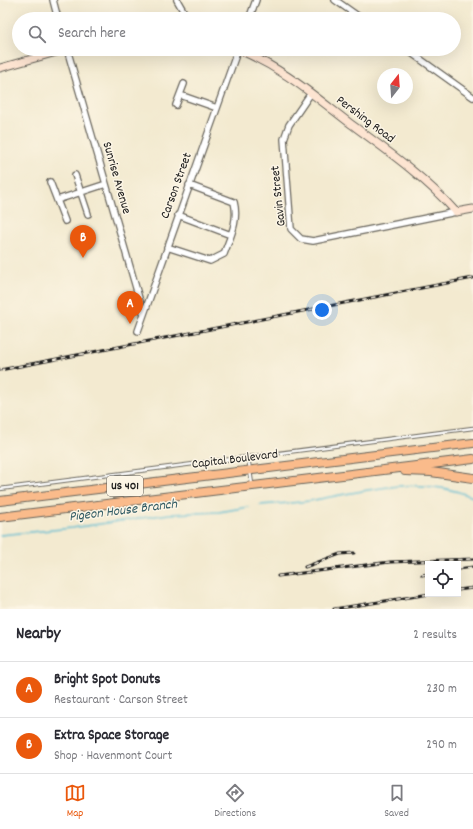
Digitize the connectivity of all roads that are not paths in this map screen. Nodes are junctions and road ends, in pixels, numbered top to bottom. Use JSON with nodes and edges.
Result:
{"nodes":[{"id":1,"x":53,"y":0,"type":"edge"},
{"id":2,"x":177,"y":0,"type":"edge"},
{"id":3,"x":256,"y":0,"type":"edge"},
{"id":4,"x":335,"y":0,"type":"edge"},
{"id":5,"x":56,"y":12,"type":"edge"},
{"id":6,"x":185,"y":12,"type":"edge"},
{"id":7,"x":252,"y":12,"type":"edge"},
{"id":8,"x":352,"y":12,"type":"edge"},
{"id":9,"x":42,"y":56,"type":"edge"},
{"id":10,"x":69,"y":56,"type":"edge"},
{"id":11,"x":236,"y":56,"type":"edge"},
{"id":12,"x":255,"y":56,"type":"edge"},
{"id":13,"x":416,"y":56,"type":"edge"},
{"id":14,"x":0,"y":68,"type":"edge"},
{"id":15,"x":184,"y":84,"type":"dead end"},
{"id":16,"x":311,"y":93,"type":"junction"},
{"id":17,"x":180,"y":94,"type":"junction"},
{"id":18,"x":473,"y":97,"type":"edge"},
{"id":19,"x":176,"y":105,"type":"dead end"},
{"id":20,"x":217,"y":108,"type":"junction"},
{"id":21,"x":75,"y":174,"type":"dead end"},
{"id":22,"x":50,"y":182,"type":"dead end"},
{"id":23,"x":106,"y":184,"type":"junction"},
{"id":24,"x":189,"y":185,"type":"junction"},
{"id":25,"x":81,"y":192,"type":"junction"},
{"id":26,"x":57,"y":200,"type":"junction"},
{"id":27,"x":473,"y":209,"type":"edge"},
{"id":28,"x":456,"y":212,"type":"junction"},
{"id":29,"x":88,"y":214,"type":"dead end"},
{"id":30,"x":178,"y":216,"type":"junction"},
{"id":31,"x":65,"y":221,"type":"dead end"},
{"id":32,"x":231,"y":235,"type":"junction"},
{"id":33,"x":167,"y":247,"type":"junction"},
{"id":34,"x":143,"y":312,"type":"junction"},
{"id":35,"x":138,"y":331,"type":"dead end"},
{"id":36,"x":473,"y":428,"type":"edge"},
{"id":37,"x":473,"y":443,"type":"edge"},
{"id":38,"x":248,"y":457,"type":"junction"},
{"id":39,"x":473,"y":459,"type":"edge"},
{"id":40,"x":388,"y":469,"type":"junction"},
{"id":41,"x":250,"y":470,"type":"junction"},
{"id":42,"x":473,"y":478,"type":"edge"},
{"id":43,"x":252,"y":486,"type":"junction"},
{"id":44,"x":0,"y":488,"type":"edge"},
{"id":45,"x":0,"y":501,"type":"edge"},
{"id":46,"x":0,"y":517,"type":"edge"}],
"edges":[{"from":1,"to":5,"type":"street"},
{"from":2,"to":6,"type":"street"},
{"from":3,"to":7,"type":"street"},
{"from":4,"to":8,"type":"street"},
{"from":9,"to":14,"type":"street"},
{"from":10,"to":23,"type":"street","name":"Sunrise Avenue"},
{"from":11,"to":20,"type":"street","name":"Carson Street"},
{"from":12,"to":16,"type":"street","name":"Pershing Road"},
{"from":13,"to":18,"type":"street"},
{"from":15,"to":17,"type":"street"},
{"from":16,"to":28,"type":"street","name":"Pershing Road"},
{"from":16,"to":28,"type":"street","name":"Gavin Street"},
{"from":17,"to":19,"type":"street"},
{"from":17,"to":20,"type":"street"},
{"from":20,"to":24,"type":"street","name":"Carson Street"},
{"from":21,"to":25,"type":"street"},
{"from":22,"to":26,"type":"street"},
{"from":23,"to":25,"type":"street"},
{"from":23,"to":34,"type":"street","name":"Sunrise Avenue"},
{"from":24,"to":30,"type":"street","name":"Carson Street"},
{"from":24,"to":32,"type":"street"},
{"from":25,"to":26,"type":"street"},
{"from":25,"to":29,"type":"street"},
{"from":26,"to":31,"type":"street"},
{"from":27,"to":28,"type":"street"},
{"from":30,"to":32,"type":"street"},
{"from":30,"to":33,"type":"street","name":"Carson Street"},
{"from":32,"to":33,"type":"street"},
{"from":33,"to":34,"type":"street","name":"Carson Street"},
{"from":34,"to":35,"type":"street","name":"Carson Street"},
{"from":36,"to":38,"type":"lane"},
{"from":37,"to":41,"type":"main road","name":"Capital Boulevard","number":"US 401"},
{"from":38,"to":41,"type":"lane"},
{"from":38,"to":44,"type":"lane"},
{"from":39,"to":40,"type":"main road","number":"US 401"},
{"from":40,"to":42,"type":"main road"},
{"from":40,"to":43,"type":"main road","number":"US 401"},
{"from":41,"to":43,"type":"lane"},
{"from":41,"to":45,"type":"main road","name":"Capital Boulevard","number":"US 401"},
{"from":43,"to":46,"type":"main road","number":"US 401"}]}
